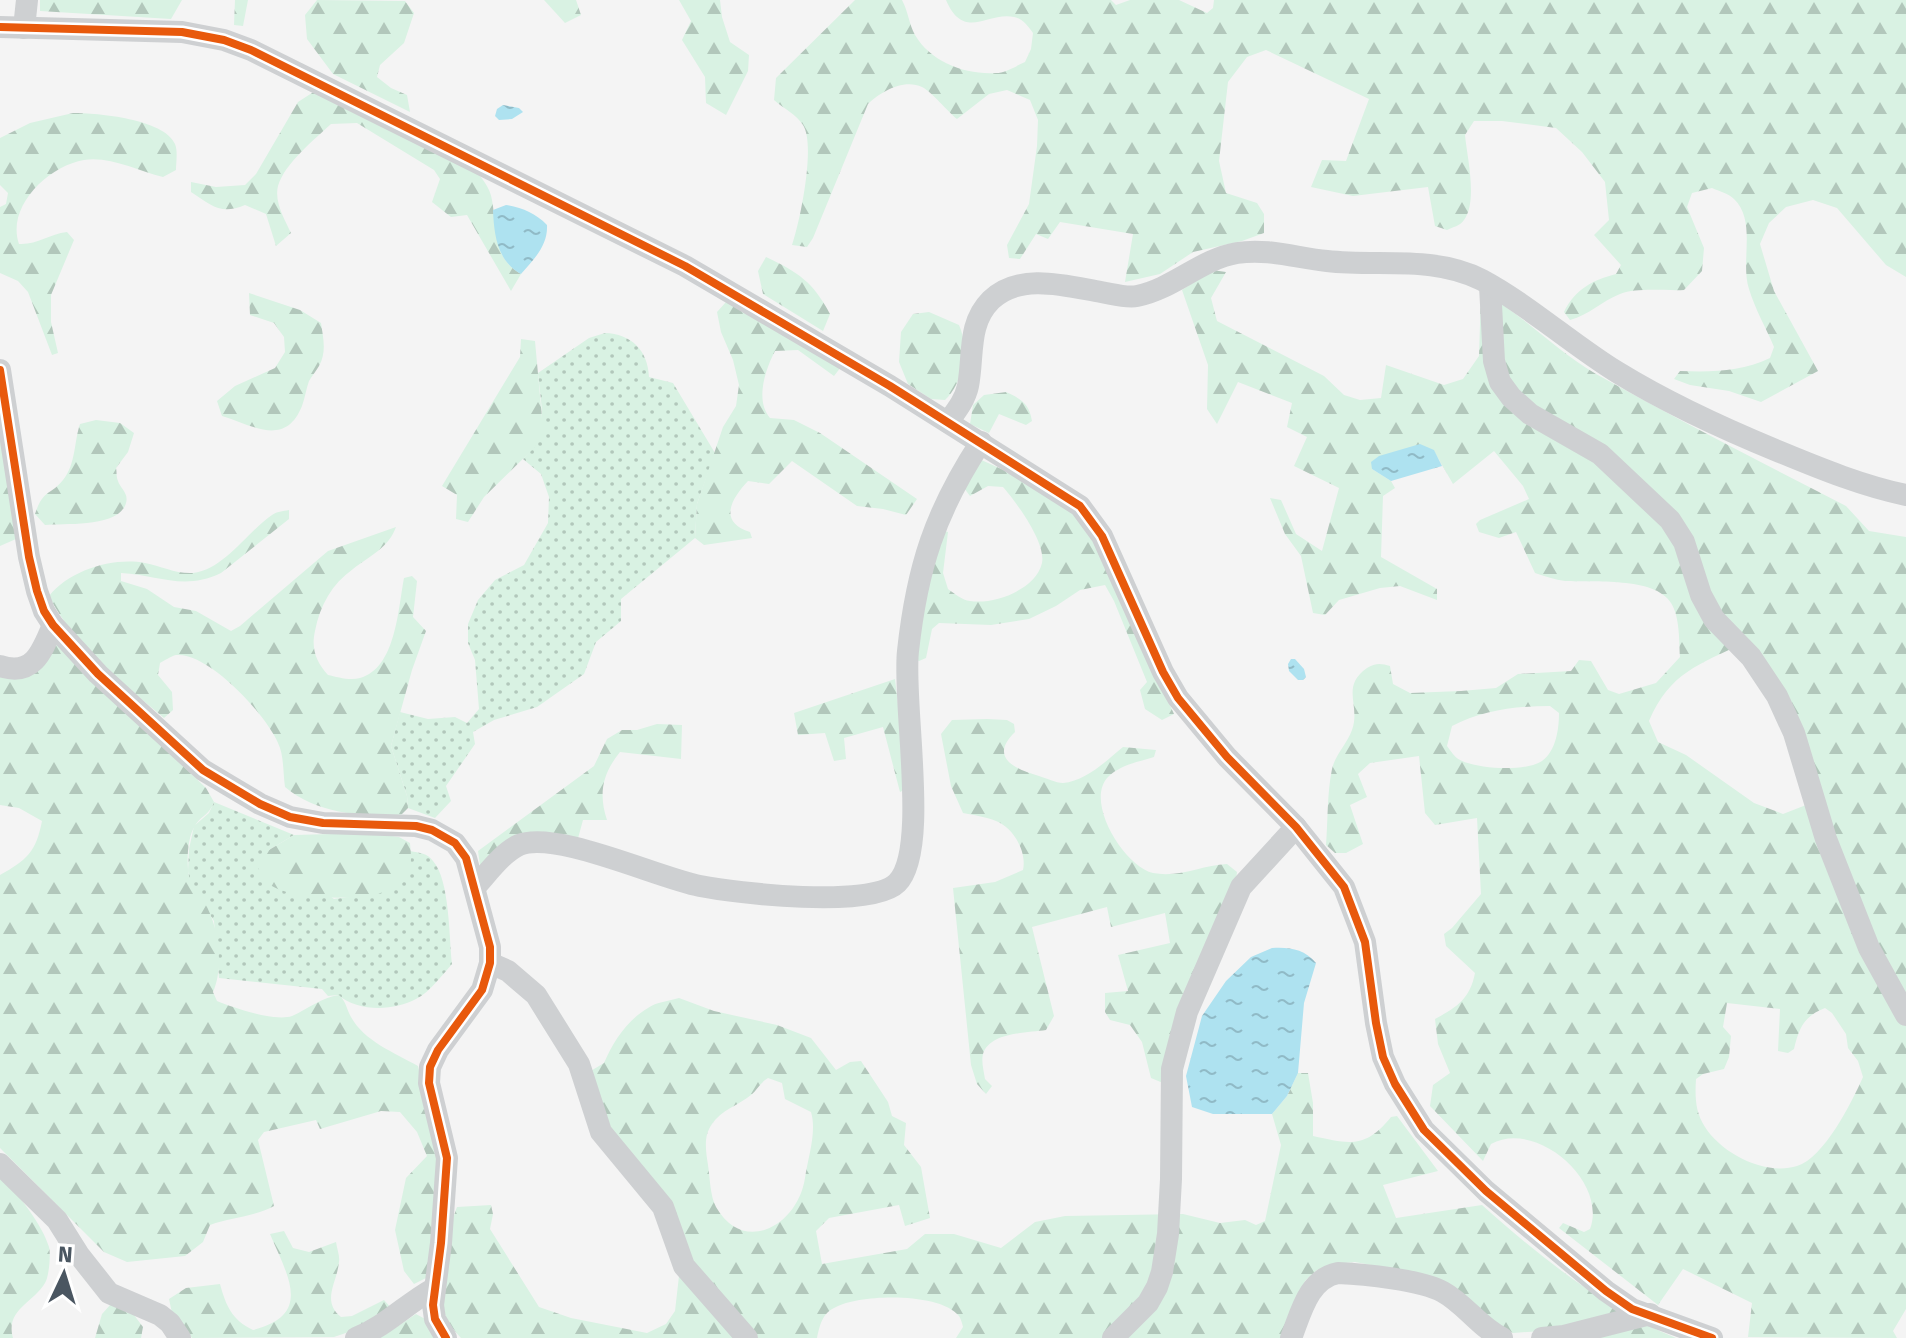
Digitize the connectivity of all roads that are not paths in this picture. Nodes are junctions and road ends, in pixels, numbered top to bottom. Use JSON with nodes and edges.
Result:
{"nodes":[{"id":1,"x":27,"y":0,"type":"edge"},
{"id":2,"x":0,"y":27,"type":"edge"},
{"id":3,"x":24,"y":28,"type":"junction"},
{"id":4,"x":1490,"y":286,"type":"junction"},
{"id":5,"x":0,"y":370,"type":"edge"},
{"id":6,"x":948,"y":422,"type":"junction"},
{"id":7,"x":981,"y":442,"type":"junction"},
{"id":8,"x":1906,"y":495,"type":"edge"},
{"id":9,"x":53,"y":625,"type":"junction"},
{"id":10,"x":0,"y":666,"type":"edge"},
{"id":11,"x":1296,"y":827,"type":"junction"},
{"id":12,"x":475,"y":887,"type":"junction"},
{"id":13,"x":490,"y":963,"type":"junction"},
{"id":14,"x":1906,"y":1015,"type":"edge"},
{"id":15,"x":0,"y":1164,"type":"edge"},
{"id":16,"x":433,"y":1289,"type":"junction"},
{"id":17,"x":1650,"y":1314,"type":"junction"},
{"id":18,"x":180,"y":1338,"type":"edge"},
{"id":19,"x":356,"y":1338,"type":"edge"},
{"id":20,"x":446,"y":1338,"type":"edge"},
{"id":21,"x":747,"y":1338,"type":"edge"},
{"id":22,"x":1113,"y":1338,"type":"edge"},
{"id":23,"x":1291,"y":1338,"type":"edge"},
{"id":24,"x":1502,"y":1338,"type":"edge"},
{"id":25,"x":1542,"y":1338,"type":"edge"},
{"id":26,"x":1712,"y":1338,"type":"edge"}],
"edges":[{"from":1,"to":3,"type":"street"},
{"from":2,"to":3,"type":"street"},
{"from":3,"to":6,"type":"street"},
{"from":4,"to":6,"type":"street"},
{"from":4,"to":8,"type":"street"},
{"from":4,"to":14,"type":"street"},
{"from":5,"to":9,"type":"street"},
{"from":6,"to":7,"type":"street"},
{"from":7,"to":11,"type":"street"},
{"from":7,"to":12,"type":"street"},
{"from":9,"to":10,"type":"street"},
{"from":9,"to":12,"type":"street"},
{"from":11,"to":17,"type":"street"},
{"from":11,"to":22,"type":"street"},
{"from":12,"to":13,"type":"street"},
{"from":13,"to":16,"type":"street"},
{"from":13,"to":21,"type":"street"},
{"from":15,"to":18,"type":"street"},
{"from":16,"to":19,"type":"street"},
{"from":16,"to":20,"type":"street"},
{"from":17,"to":25,"type":"street"},
{"from":17,"to":26,"type":"street"},
{"from":23,"to":24,"type":"street"}]}
